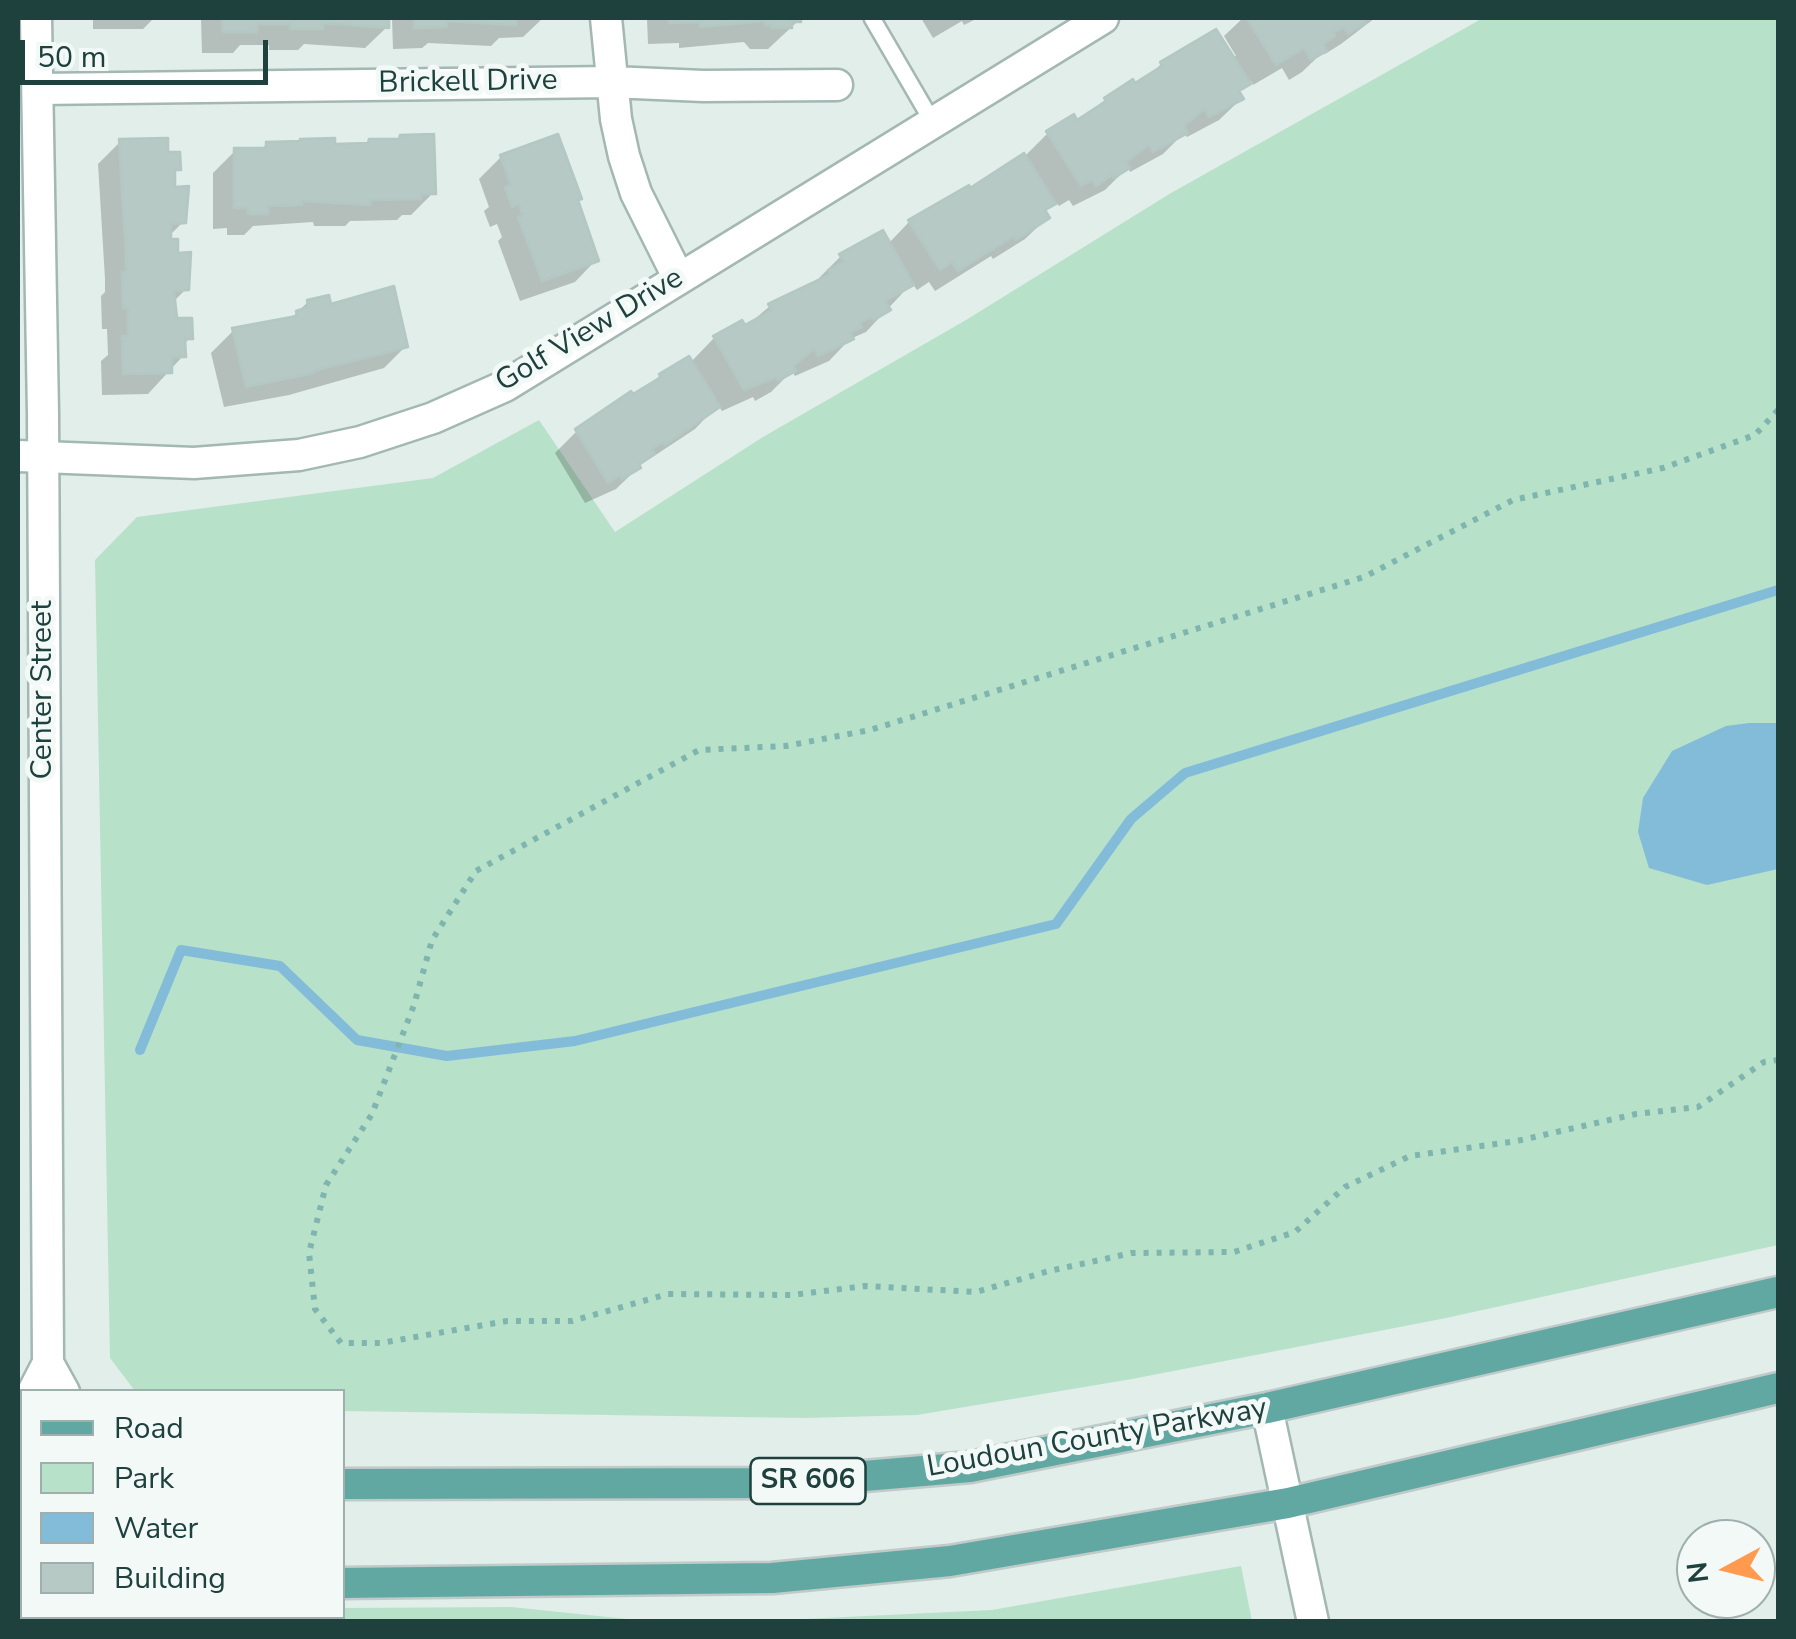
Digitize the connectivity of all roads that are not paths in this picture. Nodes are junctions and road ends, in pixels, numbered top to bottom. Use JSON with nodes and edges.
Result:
{"nodes":[{"id":1,"x":36,"y":18,"type":"edge"},
{"id":2,"x":606,"y":18,"type":"edge"},
{"id":3,"x":872,"y":18,"type":"edge"},
{"id":4,"x":1103,"y":18,"type":"edge"},
{"id":5,"x":612,"y":82,"type":"junction"},
{"id":6,"x":838,"y":85,"type":"dead end"},
{"id":7,"x":38,"y":89,"type":"junction"},
{"id":8,"x":932,"y":121,"type":"junction"},
{"id":9,"x":678,"y":276,"type":"junction"},
{"id":10,"x":30,"y":457,"type":"edge"},
{"id":11,"x":1778,"y":1292,"type":"edge"},
{"id":12,"x":48,"y":1363,"type":"junction"},
{"id":13,"x":1778,"y":1388,"type":"edge"},
{"id":14,"x":34,"y":1389,"type":"edge"},
{"id":15,"x":62,"y":1389,"type":"edge"},
{"id":16,"x":1268,"y":1408,"type":"junction"},
{"id":17,"x":345,"y":1484,"type":"edge"},
{"id":18,"x":1288,"y":1504,"type":"junction"},
{"id":19,"x":345,"y":1583,"type":"edge"},
{"id":20,"x":1313,"y":1622,"type":"edge"}],
"edges":[{"from":1,"to":7,"type":"street","name":"Center Street"},
{"from":2,"to":5,"type":"street"},
{"from":3,"to":8,"type":"lane"},
{"from":4,"to":8,"type":"street","name":"Golf View Drive"},
{"from":5,"to":6,"type":"street","name":"Brickell Drive"},
{"from":5,"to":7,"type":"street","name":"Brickell Drive"},
{"from":5,"to":9,"type":"street"},
{"from":7,"to":10,"type":"street","name":"Center Street"},
{"from":8,"to":9,"type":"street","name":"Golf View Drive"},
{"from":9,"to":10,"type":"street","name":"Golf View Drive"},
{"from":10,"to":12,"type":"street","name":"Center Street"},
{"from":11,"to":16,"type":"main road","name":"Loudoun County Parkway","number":"SR 606"},
{"from":12,"to":14,"type":"street","name":"Center Street"},
{"from":12,"to":15,"type":"street","name":"Center Street"},
{"from":13,"to":18,"type":"main road"},
{"from":16,"to":17,"type":"main road","name":"Loudoun County Parkway","number":"SR 606"},
{"from":16,"to":18,"type":"street"},
{"from":18,"to":19,"type":"main road"},
{"from":18,"to":20,"type":"street"}]}
